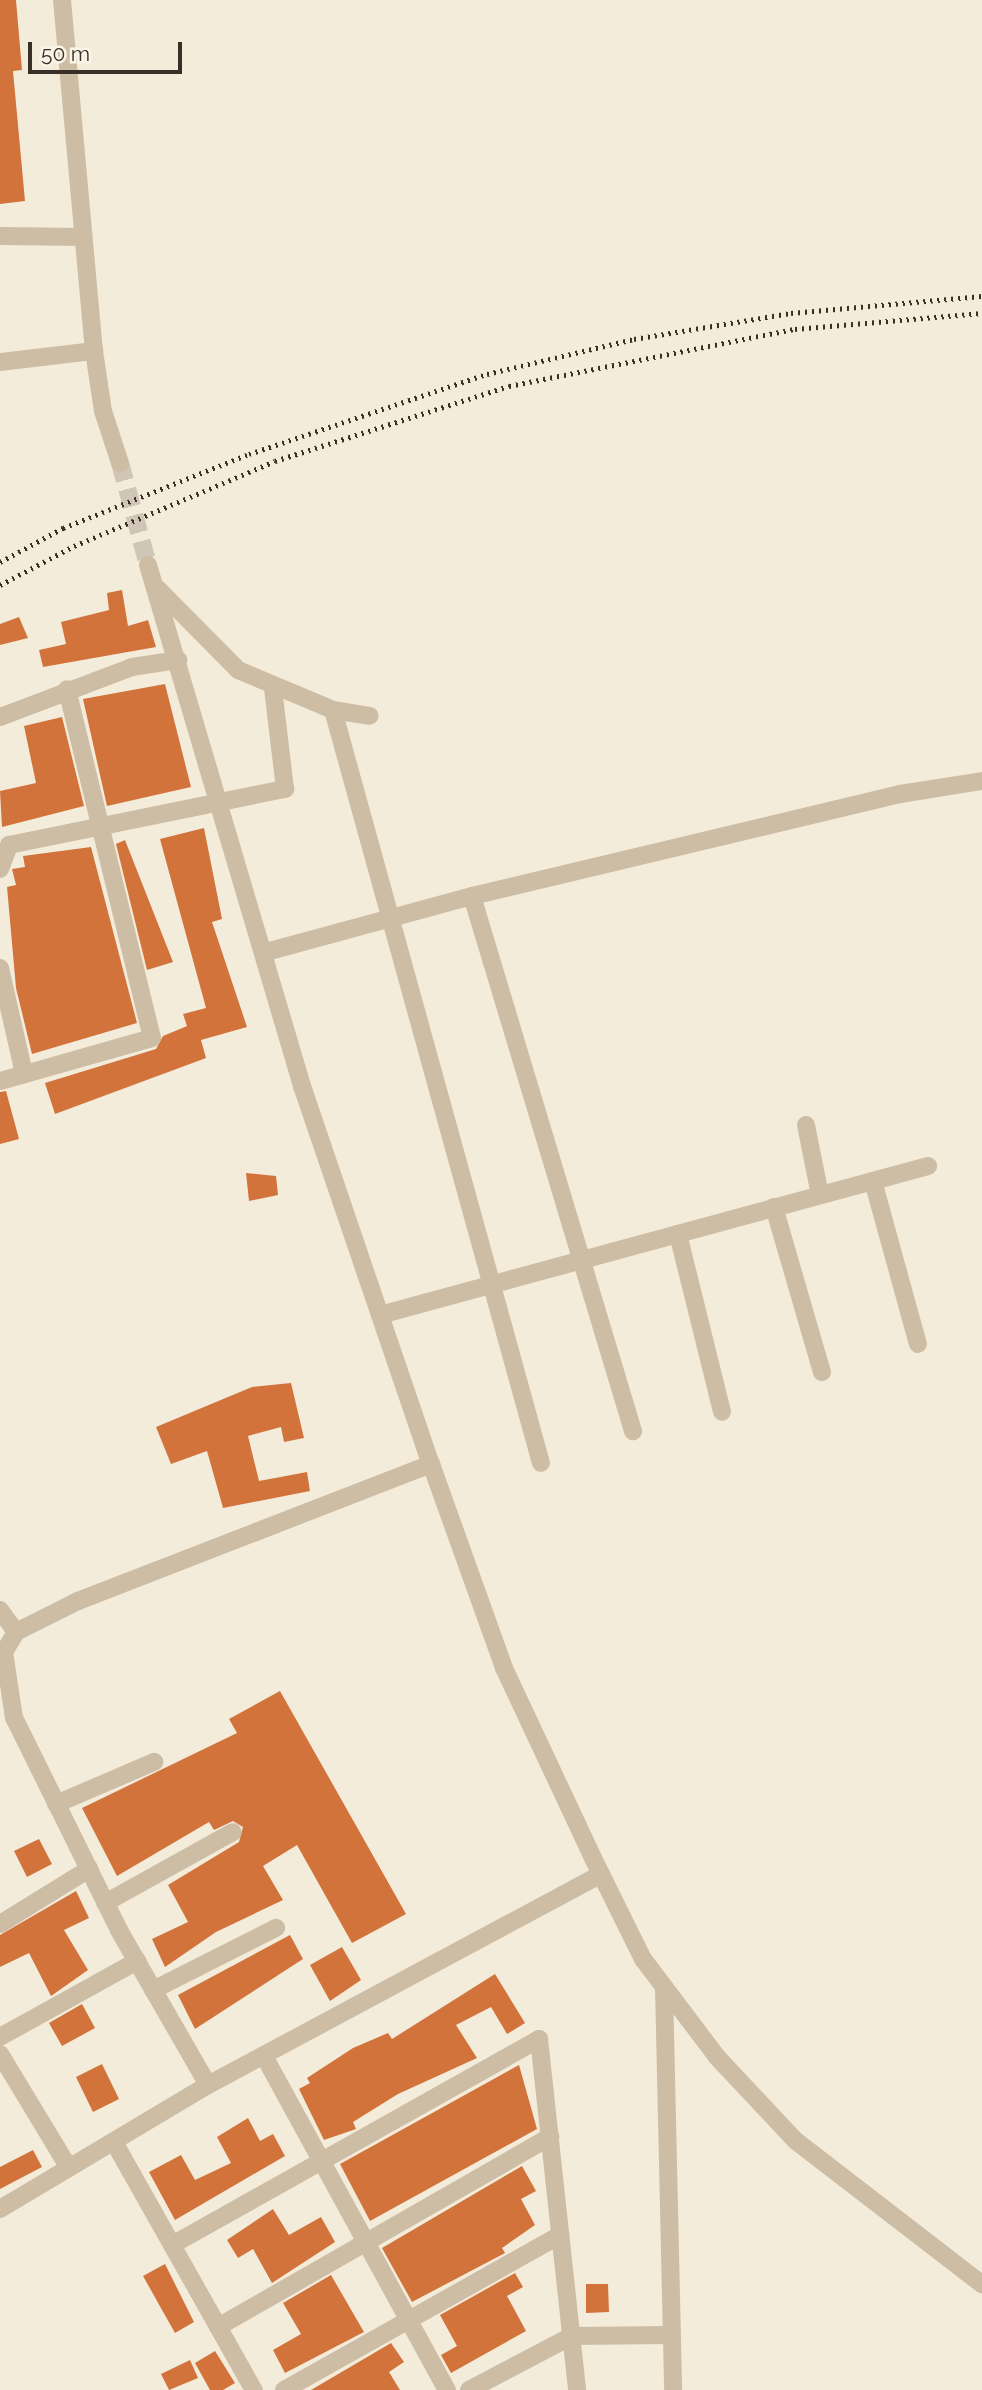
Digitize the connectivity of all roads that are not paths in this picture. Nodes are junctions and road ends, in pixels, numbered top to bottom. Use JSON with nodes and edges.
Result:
{"nodes":[{"id":1,"x":62,"y":0,"type":"edge"},
{"id":2,"x":0,"y":236,"type":"edge"},
{"id":3,"x":83,"y":237,"type":"junction"},
{"id":4,"x":94,"y":351,"type":"junction"},
{"id":5,"x":0,"y":362,"type":"edge"},
{"id":6,"x":120,"y":463,"type":"tunnel mouth"},
{"id":7,"x":148,"y":565,"type":"tunnel mouth"},
{"id":8,"x":153,"y":584,"type":"junction"},
{"id":9,"x":178,"y":660,"type":"junction"},
{"id":10,"x":273,"y":688,"type":"junction"},
{"id":11,"x":67,"y":689,"type":"junction"},
{"id":12,"x":333,"y":710,"type":"junction"},
{"id":13,"x":370,"y":716,"type":"dead end"},
{"id":14,"x":0,"y":717,"type":"edge"},
{"id":15,"x":982,"y":781,"type":"edge"},
{"id":16,"x":223,"y":804,"type":"junction"},
{"id":17,"x":99,"y":826,"type":"junction"},
{"id":18,"x":0,"y":869,"type":"edge"},
{"id":19,"x":472,"y":896,"type":"junction"},
{"id":20,"x":395,"y":918,"type":"junction"},
{"id":21,"x":266,"y":952,"type":"junction"},
{"id":22,"x":0,"y":968,"type":"edge"},
{"id":23,"x":24,"y":1074,"type":"junction"},
{"id":24,"x":0,"y":1081,"type":"edge"},
{"id":25,"x":806,"y":1125,"type":"dead end"},
{"id":26,"x":928,"y":1166,"type":"dead end"},
{"id":27,"x":873,"y":1181,"type":"junction"},
{"id":28,"x":820,"y":1195,"type":"junction"},
{"id":29,"x":775,"y":1208,"type":"junction"},
{"id":30,"x":678,"y":1234,"type":"junction"},
{"id":31,"x":583,"y":1259,"type":"junction"},
{"id":32,"x":491,"y":1285,"type":"junction"},
{"id":33,"x":380,"y":1315,"type":"junction"},
{"id":34,"x":918,"y":1344,"type":"dead end"},
{"id":35,"x":822,"y":1372,"type":"dead end"},
{"id":36,"x":722,"y":1412,"type":"dead end"},
{"id":37,"x":633,"y":1431,"type":"dead end"},
{"id":38,"x":541,"y":1463,"type":"dead end"},
{"id":39,"x":431,"y":1464,"type":"junction"},
{"id":40,"x":0,"y":1610,"type":"edge"},
{"id":41,"x":16,"y":1632,"type":"junction"},
{"id":42,"x":154,"y":1762,"type":"dead end"},
{"id":43,"x":56,"y":1804,"type":"junction"},
{"id":44,"x":233,"y":1832,"type":"dead end"},
{"id":45,"x":89,"y":1869,"type":"junction"},
{"id":46,"x":601,"y":1874,"type":"junction"},
{"id":47,"x":106,"y":1903,"type":"junction"},
{"id":48,"x":0,"y":1924,"type":"edge"},
{"id":49,"x":276,"y":1928,"type":"dead end"},
{"id":50,"x":136,"y":1961,"type":"junction"},
{"id":51,"x":664,"y":1987,"type":"junction"},
{"id":52,"x":153,"y":1990,"type":"junction"},
{"id":53,"x":0,"y":2037,"type":"edge"},
{"id":54,"x":0,"y":2054,"type":"edge"},
{"id":55,"x":264,"y":2056,"type":"junction"},
{"id":56,"x":208,"y":2085,"type":"junction"},
{"id":57,"x":550,"y":2137,"type":"junction"},
{"id":58,"x":114,"y":2142,"type":"junction"},
{"id":59,"x":319,"y":2161,"type":"junction"},
{"id":60,"x":69,"y":2168,"type":"junction"},
{"id":61,"x":0,"y":2209,"type":"edge"},
{"id":62,"x":560,"y":2235,"type":"junction"},
{"id":63,"x":365,"y":2242,"type":"junction"},
{"id":64,"x":172,"y":2245,"type":"junction"},
{"id":65,"x":982,"y":2284,"type":"edge"},
{"id":66,"x":407,"y":2320,"type":"junction"},
{"id":67,"x":218,"y":2327,"type":"junction"},
{"id":68,"x":671,"y":2335,"type":"junction"},
{"id":69,"x":572,"y":2336,"type":"junction"},
{"id":70,"x":254,"y":2390,"type":"edge"},
{"id":71,"x":284,"y":2390,"type":"edge"},
{"id":72,"x":447,"y":2390,"type":"edge"},
{"id":73,"x":469,"y":2390,"type":"edge"},
{"id":74,"x":577,"y":2390,"type":"edge"},
{"id":75,"x":673,"y":2390,"type":"edge"}],
"edges":[{"from":1,"to":3,"type":"street"},
{"from":2,"to":3,"type":"street"},
{"from":3,"to":4,"type":"street"},
{"from":4,"to":5,"type":"street"},
{"from":4,"to":6,"type":"street"},
{"from":7,"to":8,"type":"street"},
{"from":8,"to":9,"type":"street"},
{"from":8,"to":10,"type":"street"},
{"from":9,"to":11,"type":"street"},
{"from":9,"to":16,"type":"street"},
{"from":10,"to":12,"type":"street"},
{"from":10,"to":16,"type":"street"},
{"from":11,"to":14,"type":"street"},
{"from":11,"to":17,"type":"street"},
{"from":12,"to":13,"type":"street"},
{"from":12,"to":20,"type":"street"},
{"from":15,"to":19,"type":"street"},
{"from":16,"to":17,"type":"street"},
{"from":16,"to":21,"type":"street"},
{"from":17,"to":18,"type":"street"},
{"from":17,"to":23,"type":"street"},
{"from":19,"to":20,"type":"street"},
{"from":19,"to":31,"type":"street"},
{"from":20,"to":21,"type":"street"},
{"from":20,"to":32,"type":"street"},
{"from":21,"to":33,"type":"street"},
{"from":22,"to":23,"type":"street"},
{"from":23,"to":24,"type":"street"},
{"from":25,"to":28,"type":"street"},
{"from":26,"to":27,"type":"street"},
{"from":27,"to":28,"type":"street"},
{"from":27,"to":34,"type":"street"},
{"from":28,"to":29,"type":"street"},
{"from":29,"to":30,"type":"street"},
{"from":29,"to":35,"type":"street"},
{"from":30,"to":31,"type":"street"},
{"from":30,"to":36,"type":"street"},
{"from":31,"to":32,"type":"street"},
{"from":31,"to":37,"type":"street"},
{"from":32,"to":33,"type":"street"},
{"from":32,"to":38,"type":"street"},
{"from":33,"to":39,"type":"street"},
{"from":39,"to":41,"type":"street"},
{"from":39,"to":46,"type":"street"},
{"from":40,"to":41,"type":"street"},
{"from":41,"to":43,"type":"street"},
{"from":42,"to":43,"type":"street"},
{"from":43,"to":45,"type":"street"},
{"from":44,"to":47,"type":"street"},
{"from":45,"to":47,"type":"street"},
{"from":45,"to":48,"type":"street"},
{"from":46,"to":51,"type":"street"},
{"from":46,"to":55,"type":"street"},
{"from":47,"to":50,"type":"street"},
{"from":49,"to":52,"type":"street"},
{"from":50,"to":52,"type":"street"},
{"from":50,"to":53,"type":"street"},
{"from":51,"to":65,"type":"street"},
{"from":51,"to":68,"type":"street"},
{"from":52,"to":56,"type":"street"},
{"from":54,"to":60,"type":"street"},
{"from":55,"to":56,"type":"street"},
{"from":55,"to":59,"type":"street"},
{"from":56,"to":58,"type":"street"},
{"from":57,"to":59,"type":"street"},
{"from":57,"to":62,"type":"street"},
{"from":57,"to":63,"type":"street"},
{"from":58,"to":60,"type":"street"},
{"from":58,"to":64,"type":"street"},
{"from":59,"to":63,"type":"street"},
{"from":59,"to":64,"type":"street"},
{"from":60,"to":61,"type":"street"},
{"from":62,"to":66,"type":"street"},
{"from":62,"to":69,"type":"street"},
{"from":63,"to":66,"type":"street"},
{"from":63,"to":67,"type":"street"},
{"from":64,"to":67,"type":"street"},
{"from":66,"to":71,"type":"street"},
{"from":66,"to":72,"type":"street"},
{"from":67,"to":70,"type":"street"},
{"from":68,"to":69,"type":"street"},
{"from":68,"to":75,"type":"street"},
{"from":69,"to":73,"type":"street"},
{"from":69,"to":74,"type":"street"}]}
